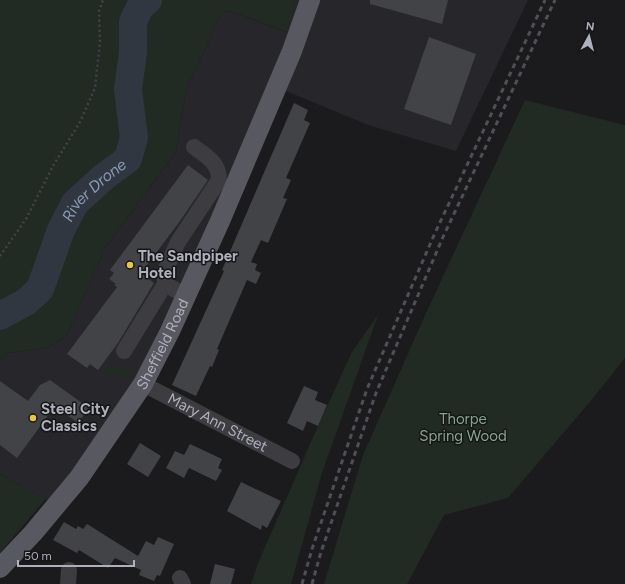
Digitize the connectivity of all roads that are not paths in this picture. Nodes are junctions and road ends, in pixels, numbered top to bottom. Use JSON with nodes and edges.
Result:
{"nodes":[{"id":1,"x":310,"y":0,"type":"edge"},
{"id":2,"x":194,"y":147,"type":"dead end"},
{"id":3,"x":165,"y":284,"type":"junction"},
{"id":4,"x":186,"y":296,"type":"junction"},
{"id":5,"x":124,"y":351,"type":"dead end"},
{"id":6,"x":143,"y":384,"type":"junction"},
{"id":7,"x":292,"y":461,"type":"dead end"},
{"id":8,"x":0,"y":568,"type":"edge"}],
"edges":[{"from":1,"to":4,"type":"main road","name":"Sheffield Road"},
{"from":2,"to":3,"type":"street"},
{"from":3,"to":4,"type":"street"},
{"from":3,"to":5,"type":"street"},
{"from":4,"to":6,"type":"main road","name":"Sheffield Road"},
{"from":6,"to":7,"type":"street","name":"Mary Ann Street"},
{"from":6,"to":8,"type":"main road","name":"Sheffield Road"}]}
